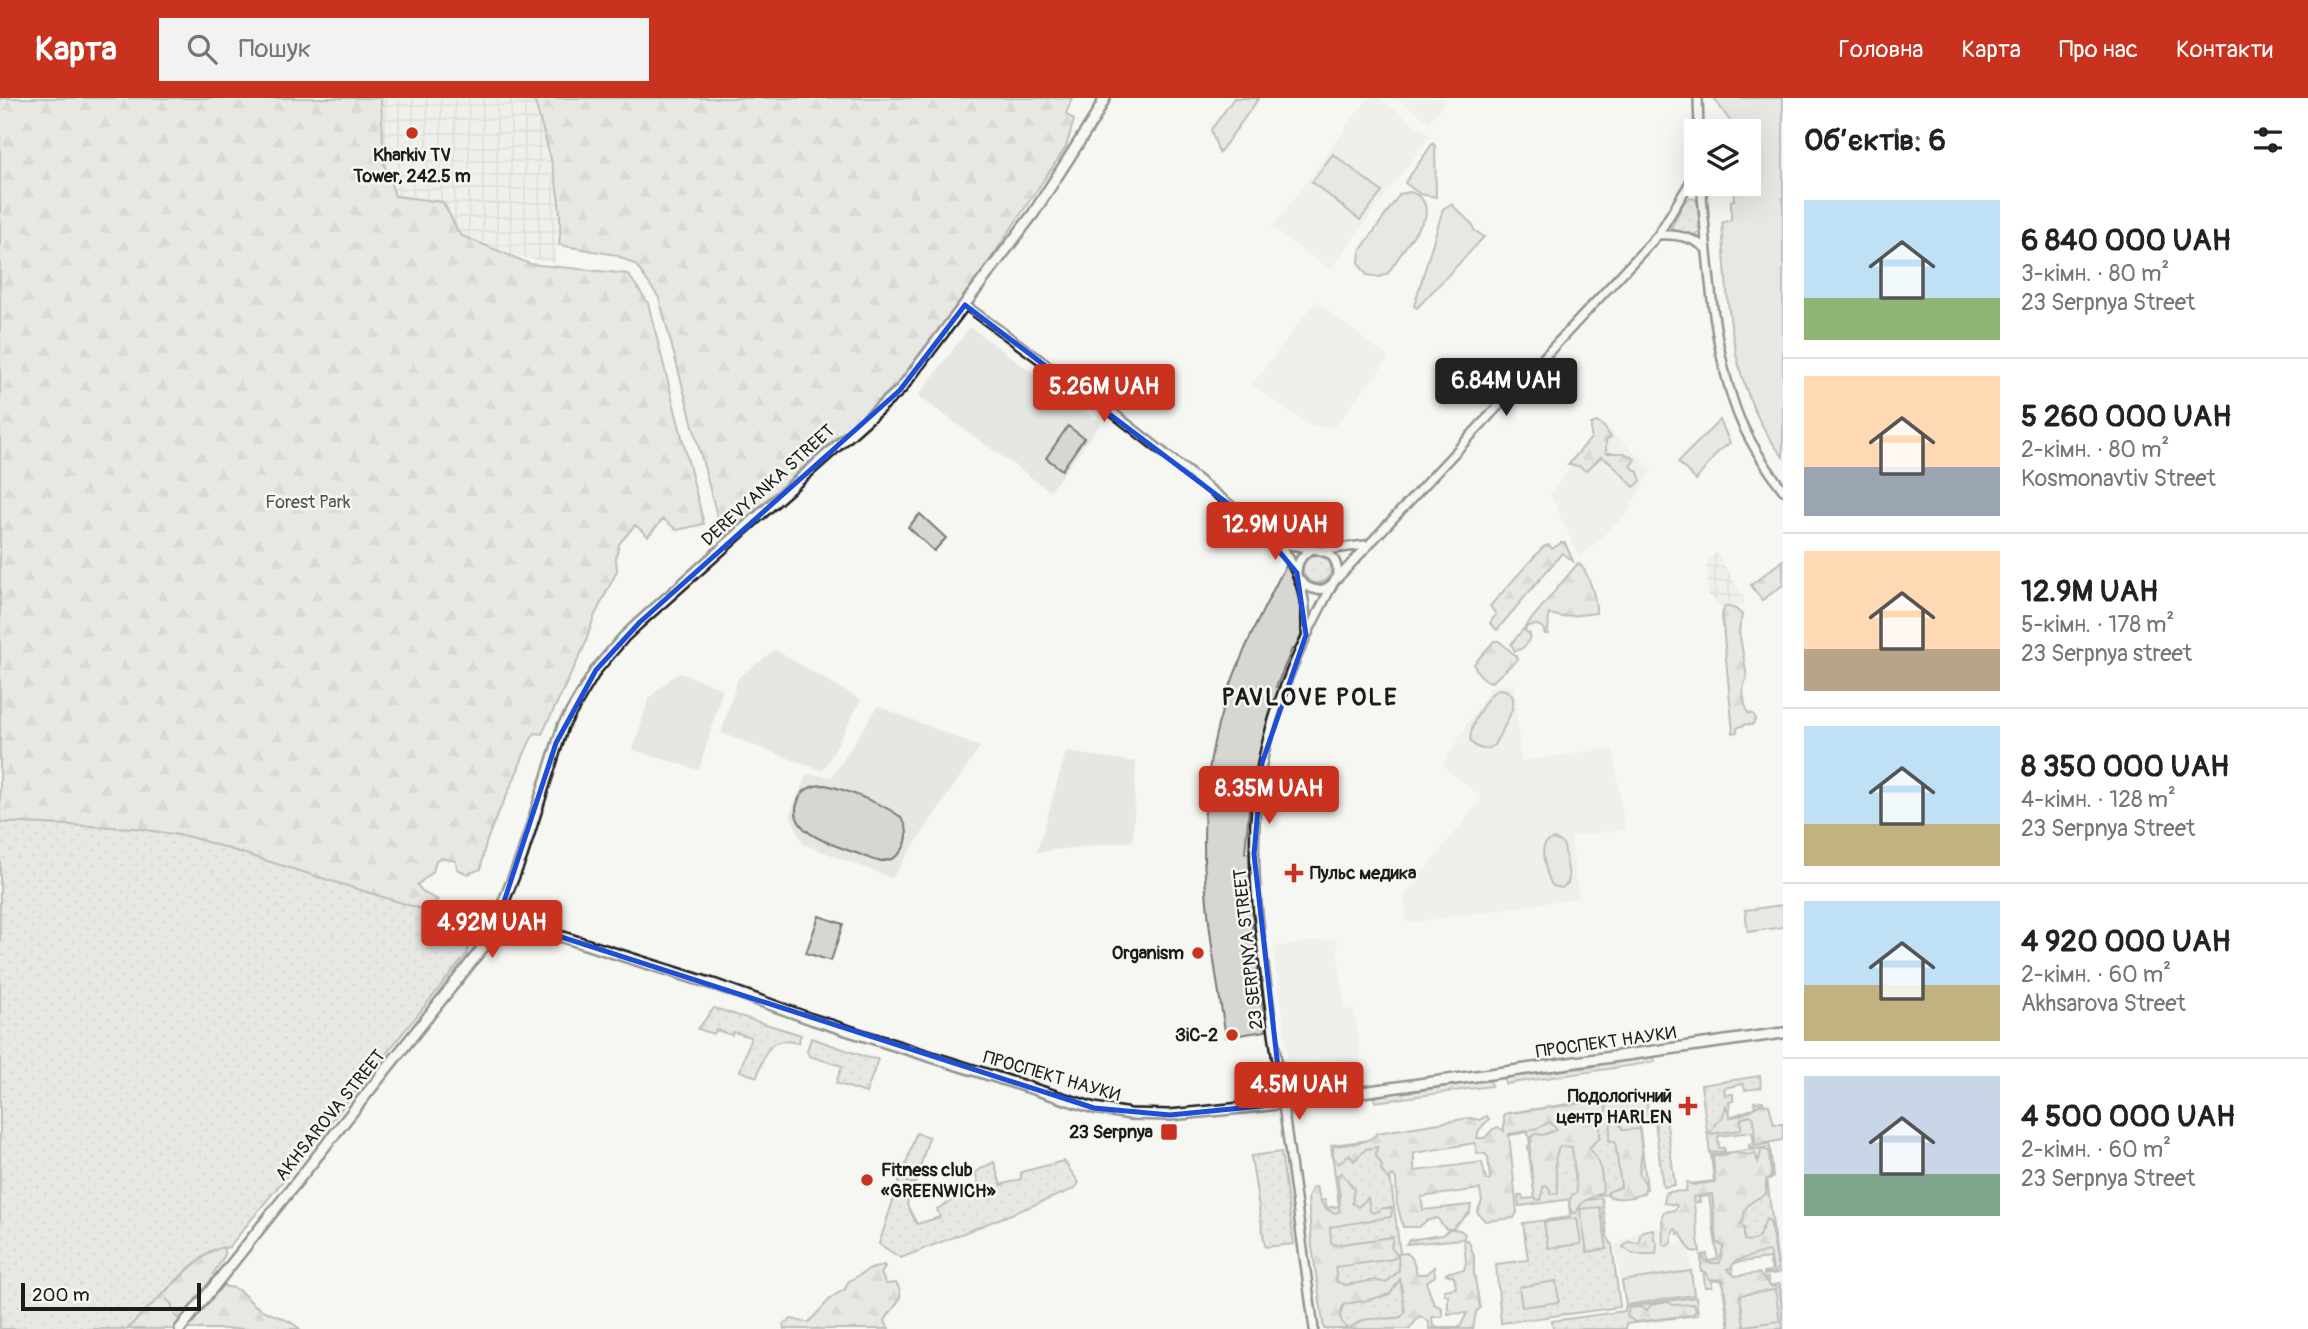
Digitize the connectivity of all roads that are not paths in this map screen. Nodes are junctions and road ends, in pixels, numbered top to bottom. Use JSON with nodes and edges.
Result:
{"nodes":[{"id":1,"x":1105,"y":98,"type":"edge"},
{"id":2,"x":1698,"y":98,"type":"edge"},
{"id":3,"x":1699,"y":119,"type":"edge"},
{"id":4,"x":1684,"y":193,"type":"edge"},
{"id":5,"x":1702,"y":196,"type":"edge"},
{"id":6,"x":1658,"y":235,"type":"junction"},
{"id":7,"x":1707,"y":250,"type":"junction"},
{"id":8,"x":965,"y":305,"type":"junction"},
{"id":9,"x":1783,"y":491,"type":"edge"},
{"id":10,"x":1271,"y":537,"type":"junction"},
{"id":11,"x":1368,"y":544,"type":"junction"},
{"id":12,"x":1318,"y":550,"type":"junction"},
{"id":13,"x":1298,"y":576,"type":"junction"},
{"id":14,"x":1334,"y":582,"type":"junction"},
{"id":15,"x":1306,"y":635,"type":"junction"},
{"id":16,"x":499,"y":917,"type":"junction"},
{"id":17,"x":1783,"y":1033,"type":"edge"},
{"id":18,"x":1282,"y":1104,"type":"junction"},
{"id":19,"x":180,"y":1329,"type":"edge"},
{"id":20,"x":1314,"y":1329,"type":"edge"}],
"edges":[{"from":1,"to":8,"type":"main road","name":"DEREVYANKA STREET"},
{"from":2,"to":3,"type":"street"},
{"from":4,"to":6,"type":"street","name":"23 SERPNYA STREET"},
{"from":5,"to":7,"type":"street"},
{"from":6,"to":7,"type":"street"},
{"from":6,"to":11,"type":"street","name":"23 SERPNYA STREET"},
{"from":7,"to":9,"type":"street"},
{"from":8,"to":10,"type":"street"},
{"from":8,"to":16,"type":"main road","name":"DEREVYANKA STREET"},
{"from":10,"to":12,"type":"street"},
{"from":10,"to":13,"type":"street"},
{"from":11,"to":12,"type":"street"},
{"from":11,"to":14,"type":"street","name":"23 SERPNYA STREET"},
{"from":12,"to":13,"type":"street"},
{"from":12,"to":14,"type":"street"},
{"from":13,"to":14,"type":"street"},
{"from":13,"to":15,"type":"street"},
{"from":14,"to":15,"type":"street","name":"23 SERPNYA STREET"},
{"from":15,"to":18,"type":"street","name":"23 SERPNYA STREET"},
{"from":16,"to":18,"type":"main road","name":"ПРОСПЕКТ НАУКИ"},
{"from":16,"to":19,"type":"main road","name":"AKHSAROVA STREET"},
{"from":17,"to":18,"type":"main road","name":"ПРОСПЕКТ НАУКИ"},
{"from":18,"to":20,"type":"street","name":"23 SERPNYA STREET"}]}
